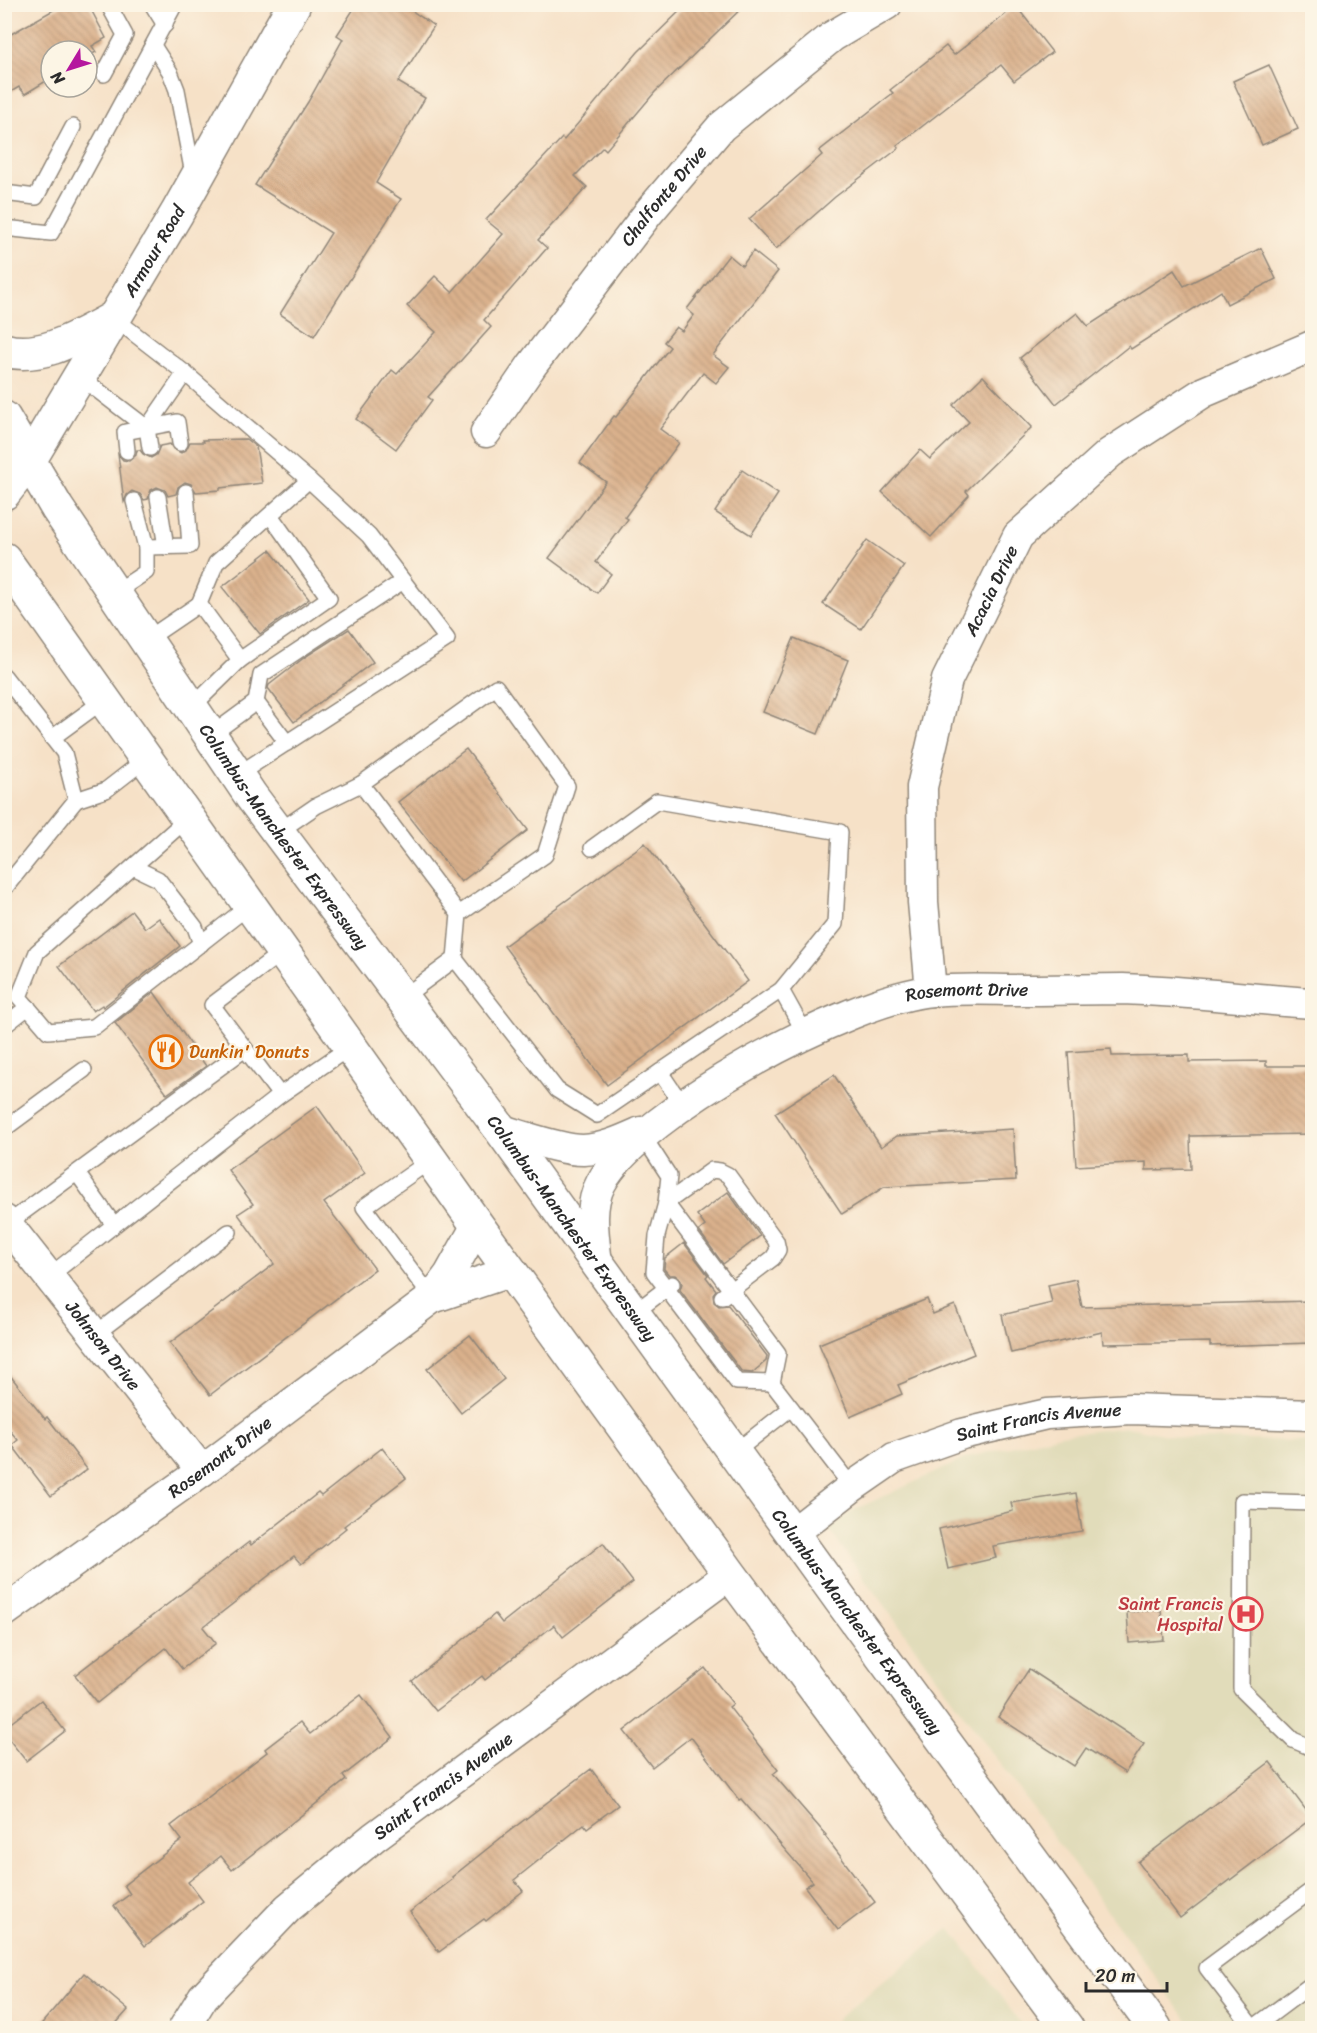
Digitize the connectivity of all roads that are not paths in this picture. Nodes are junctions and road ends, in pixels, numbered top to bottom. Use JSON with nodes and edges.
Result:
{"nodes":[{"id":1,"x":108,"y":4,"type":"edge"},
{"id":2,"x":152,"y":4,"type":"edge"},
{"id":3,"x":175,"y":4,"type":"edge"},
{"id":4,"x":294,"y":4,"type":"edge"},
{"id":5,"x":887,"y":4,"type":"edge"},
{"id":6,"x":165,"y":25,"type":"junction"},
{"id":7,"x":154,"y":47,"type":"junction"},
{"id":8,"x":104,"y":74,"type":"dead end"},
{"id":9,"x":73,"y":127,"type":"dead end"},
{"id":10,"x":194,"y":183,"type":"junction"},
{"id":11,"x":4,"y":193,"type":"edge"},
{"id":12,"x":4,"y":228,"type":"edge"},
{"id":13,"x":114,"y":318,"type":"junction"},
{"id":14,"x":1312,"y":346,"type":"edge"},
{"id":15,"x":4,"y":350,"type":"edge"},
{"id":16,"x":185,"y":373,"type":"junction"},
{"id":17,"x":79,"y":376,"type":"junction"},
{"id":18,"x":4,"y":418,"type":"edge"},
{"id":19,"x":147,"y":428,"type":"junction"},
{"id":20,"x":486,"y":432,"type":"dead end"},
{"id":21,"x":180,"y":442,"type":"dead end"},
{"id":22,"x":150,"y":448,"type":"dead end"},
{"id":23,"x":127,"y":451,"type":"dead end"},
{"id":24,"x":29,"y":461,"type":"junction"},
{"id":25,"x":309,"y":480,"type":"junction"},
{"id":26,"x":186,"y":492,"type":"dead end"},
{"id":27,"x":4,"y":493,"type":"edge"},
{"id":28,"x":158,"y":497,"type":"dead end"},
{"id":29,"x":134,"y":501,"type":"dead end"},
{"id":30,"x":270,"y":515,"type":"junction"},
{"id":31,"x":146,"y":547,"type":"junction"},
{"id":32,"x":166,"y":547,"type":"junction"},
{"id":33,"x":4,"y":559,"type":"edge"},
{"id":34,"x":403,"y":581,"type":"junction"},
{"id":35,"x":114,"y":593,"type":"junction"},
{"id":36,"x":199,"y":603,"type":"junction"},
{"id":37,"x":146,"y":640,"type":"junction"},
{"id":38,"x":240,"y":660,"type":"junction"},
{"id":39,"x":4,"y":676,"type":"edge"},
{"id":40,"x":104,"y":700,"type":"junction"},
{"id":41,"x":256,"y":702,"type":"junction"},
{"id":42,"x":192,"y":708,"type":"junction"},
{"id":43,"x":211,"y":735,"type":"junction"},
{"id":44,"x":52,"y":738,"type":"junction"},
{"id":45,"x":287,"y":743,"type":"junction"},
{"id":46,"x":146,"y":759,"type":"junction"},
{"id":47,"x":237,"y":775,"type":"junction"},
{"id":48,"x":361,"y":784,"type":"junction"},
{"id":49,"x":76,"y":800,"type":"junction"},
{"id":50,"x":188,"y":818,"type":"junction"},
{"id":51,"x":278,"y":832,"type":"junction"},
{"id":52,"x":592,"y":848,"type":"dead end"},
{"id":53,"x":133,"y":867,"type":"junction"},
{"id":54,"x":4,"y":888,"type":"edge"},
{"id":55,"x":250,"y":905,"type":"junction"},
{"id":56,"x":459,"y":914,"type":"junction"},
{"id":57,"x":201,"y":944,"type":"junction"},
{"id":58,"x":282,"y":952,"type":"junction"},
{"id":59,"x":455,"y":959,"type":"junction"},
{"id":60,"x":781,"y":990,"type":"junction"},
{"id":61,"x":931,"y":991,"type":"junction"},
{"id":62,"x":402,"y":998,"type":"junction"},
{"id":63,"x":1312,"y":1003,"type":"edge"},
{"id":64,"x":28,"y":1007,"type":"junction"},
{"id":65,"x":4,"y":1026,"type":"edge"},
{"id":66,"x":806,"y":1035,"type":"junction"},
{"id":67,"x":350,"y":1047,"type":"junction"},
{"id":68,"x":245,"y":1049,"type":"junction"},
{"id":69,"x":84,"y":1070,"type":"dead end"},
{"id":70,"x":660,"y":1072,"type":"junction"},
{"id":71,"x":280,"y":1095,"type":"junction"},
{"id":72,"x":683,"y":1106,"type":"junction"},
{"id":73,"x":4,"y":1128,"type":"edge"},
{"id":74,"x":501,"y":1130,"type":"junction"},
{"id":75,"x":648,"y":1132,"type":"junction"},
{"id":76,"x":431,"y":1160,"type":"junction"},
{"id":77,"x":77,"y":1173,"type":"junction"},
{"id":78,"x":666,"y":1203,"type":"junction"},
{"id":79,"x":6,"y":1222,"type":"edge"},
{"id":80,"x":114,"y":1225,"type":"junction"},
{"id":81,"x":477,"y":1225,"type":"junction"},
{"id":82,"x":229,"y":1232,"type":"dead end"},
{"id":83,"x":597,"y":1263,"type":"junction"},
{"id":84,"x":512,"y":1271,"type":"junction"},
{"id":85,"x":48,"y":1277,"type":"junction"},
{"id":86,"x":669,"y":1286,"type":"junction"},
{"id":87,"x":727,"y":1294,"type":"junction"},
{"id":88,"x":432,"y":1298,"type":"junction"},
{"id":89,"x":634,"y":1313,"type":"junction"},
{"id":90,"x":94,"y":1335,"type":"junction"},
{"id":91,"x":772,"y":1383,"type":"junction"},
{"id":92,"x":792,"y":1408,"type":"junction"},
{"id":93,"x":1312,"y":1415,"type":"edge"},
{"id":94,"x":735,"y":1452,"type":"junction"},
{"id":95,"x":202,"y":1471,"type":"junction"},
{"id":96,"x":852,"y":1486,"type":"junction"},
{"id":97,"x":1312,"y":1503,"type":"edge"},
{"id":98,"x":793,"y":1533,"type":"junction"},
{"id":99,"x":730,"y":1574,"type":"junction"},
{"id":100,"x":8,"y":1608,"type":"edge"},
{"id":101,"x":1312,"y":1748,"type":"edge"},
{"id":102,"x":1312,"y":1890,"type":"edge"},
{"id":103,"x":1312,"y":1984,"type":"edge"},
{"id":104,"x":184,"y":2028,"type":"edge"},
{"id":105,"x":1066,"y":2028,"type":"edge"},
{"id":106,"x":1155,"y":2028,"type":"edge"}],
"edges":[{"from":1,"to":8,"type":"lane"},
{"from":2,"to":6,"type":"lane"},
{"from":3,"to":6,"type":"lane"},
{"from":4,"to":10,"type":"main road","name":"Armour Road"},
{"from":5,"to":20,"type":"street","name":"Chalfonte Drive"},
{"from":6,"to":7,"type":"lane"},
{"from":7,"to":10,"type":"lane"},
{"from":7,"to":12,"type":"lane"},
{"from":9,"to":11,"type":"lane"},
{"from":10,"to":13,"type":"main road","name":"Armour Road"},
{"from":13,"to":15,"type":"main road"},
{"from":13,"to":16,"type":"lane"},
{"from":13,"to":17,"type":"main road","name":"Armour Road"},
{"from":14,"to":61,"type":"street","name":"Acacia Drive"},
{"from":16,"to":19,"type":"lane"},
{"from":16,"to":25,"type":"lane"},
{"from":17,"to":19,"type":"lane"},
{"from":17,"to":24,"type":"main road","name":"Armour Road"},
{"from":18,"to":24,"type":"main road","name":"Columbus-Manchester Expressway"},
{"from":19,"to":21,"type":"lane"},
{"from":19,"to":22,"type":"lane"},
{"from":19,"to":23,"type":"lane"},
{"from":24,"to":27,"type":"main road","name":"Armour Road"},
{"from":24,"to":35,"type":"main road","name":"Columbus-Manchester Expressway"},
{"from":25,"to":30,"type":"lane"},
{"from":25,"to":34,"type":"lane"},
{"from":26,"to":32,"type":"lane"},
{"from":28,"to":32,"type":"lane"},
{"from":29,"to":31,"type":"lane"},
{"from":30,"to":36,"type":"lane"},
{"from":30,"to":38,"type":"lane"},
{"from":31,"to":32,"type":"lane"},
{"from":31,"to":35,"type":"lane"},
{"from":33,"to":40,"type":"main road"},
{"from":34,"to":41,"type":"lane"},
{"from":34,"to":45,"type":"lane"},
{"from":35,"to":37,"type":"main road","name":"Columbus-Manchester Expressway"},
{"from":36,"to":37,"type":"lane"},
{"from":36,"to":38,"type":"lane"},
{"from":37,"to":42,"type":"main road","name":"Columbus-Manchester Expressway"},
{"from":38,"to":42,"type":"lane"},
{"from":39,"to":44,"type":"lane"},
{"from":40,"to":44,"type":"lane"},
{"from":40,"to":46,"type":"main road"},
{"from":41,"to":43,"type":"lane"},
{"from":41,"to":45,"type":"lane"},
{"from":42,"to":43,"type":"main road","name":"Columbus-Manchester Expressway"},
{"from":43,"to":47,"type":"main road","name":"Columbus-Manchester Expressway"},
{"from":44,"to":49,"type":"lane"},
{"from":45,"to":47,"type":"lane"},
{"from":46,"to":49,"type":"lane"},
{"from":46,"to":50,"type":"main road"},
{"from":47,"to":51,"type":"main road","name":"Columbus-Manchester Expressway"},
{"from":48,"to":51,"type":"lane"},
{"from":48,"to":56,"type":"lane"},
{"from":48,"to":56,"type":"lane"},
{"from":49,"to":54,"type":"lane"},
{"from":50,"to":53,"type":"lane"},
{"from":50,"to":55,"type":"main road"},
{"from":51,"to":62,"type":"main road","name":"Columbus-Manchester Expressway"},
{"from":52,"to":60,"type":"lane"},
{"from":53,"to":57,"type":"lane"},
{"from":53,"to":64,"type":"lane"},
{"from":55,"to":57,"type":"lane"},
{"from":55,"to":58,"type":"main road"},
{"from":56,"to":59,"type":"lane"},
{"from":57,"to":64,"type":"lane"},
{"from":58,"to":67,"type":"main road"},
{"from":58,"to":68,"type":"lane"},
{"from":59,"to":62,"type":"lane"},
{"from":59,"to":70,"type":"lane"},
{"from":60,"to":66,"type":"lane"},
{"from":60,"to":70,"type":"lane"},
{"from":61,"to":63,"type":"street","name":"Rosemont Drive"},
{"from":61,"to":66,"type":"street","name":"Rosemont Drive"},
{"from":62,"to":74,"type":"main road","name":"Columbus-Manchester Expressway"},
{"from":64,"to":65,"type":"lane"},
{"from":66,"to":72,"type":"street","name":"Rosemont Drive"},
{"from":67,"to":71,"type":"lane"},
{"from":67,"to":76,"type":"main road"},
{"from":68,"to":71,"type":"lane"},
{"from":68,"to":77,"type":"lane"},
{"from":69,"to":73,"type":"lane"},
{"from":70,"to":72,"type":"lane"},
{"from":71,"to":80,"type":"lane"},
{"from":72,"to":75,"type":"street","name":"Rosemont Drive"},
{"from":74,"to":75,"type":"street","name":"Rosemont Drive"},
{"from":74,"to":83,"type":"main road","name":"Columbus-Manchester Expressway"},
{"from":75,"to":78,"type":"lane"},
{"from":75,"to":83,"type":"street","name":"Rosemont Drive"},
{"from":76,"to":81,"type":"main road"},
{"from":76,"to":88,"type":"lane"},
{"from":77,"to":79,"type":"lane"},
{"from":77,"to":80,"type":"lane"},
{"from":78,"to":86,"type":"lane"},
{"from":78,"to":87,"type":"lane"},
{"from":78,"to":87,"type":"lane"},
{"from":79,"to":85,"type":"street","name":"Johnson Drive"},
{"from":80,"to":85,"type":"lane"},
{"from":81,"to":84,"type":"main road"},
{"from":81,"to":88,"type":"street","name":"Rosemont Drive"},
{"from":82,"to":90,"type":"lane"},
{"from":83,"to":89,"type":"main road","name":"Columbus-Manchester Expressway"},
{"from":84,"to":88,"type":"street","name":"Rosemont Drive"},
{"from":84,"to":99,"type":"main road"},
{"from":85,"to":90,"type":"street","name":"Johnson Drive"},
{"from":86,"to":89,"type":"lane"},
{"from":86,"to":91,"type":"lane"},
{"from":87,"to":91,"type":"lane"},
{"from":88,"to":95,"type":"street","name":"Rosemont Drive"},
{"from":89,"to":94,"type":"main road","name":"Columbus-Manchester Expressway"},
{"from":90,"to":95,"type":"street","name":"Johnson Drive"},
{"from":91,"to":92,"type":"lane"},
{"from":92,"to":94,"type":"lane"},
{"from":92,"to":96,"type":"lane"},
{"from":93,"to":96,"type":"street","name":"Saint Francis Avenue"},
{"from":94,"to":98,"type":"main road","name":"Columbus-Manchester Expressway"},
{"from":95,"to":100,"type":"street","name":"Rosemont Drive"},
{"from":96,"to":98,"type":"street","name":"Saint Francis Avenue"},
{"from":97,"to":101,"type":"lane"},
{"from":98,"to":106,"type":"main road","name":"Columbus-Manchester Expressway"},
{"from":99,"to":104,"type":"street","name":"Saint Francis Avenue"},
{"from":99,"to":105,"type":"main road"},
{"from":102,"to":103,"type":"lane"}]}
